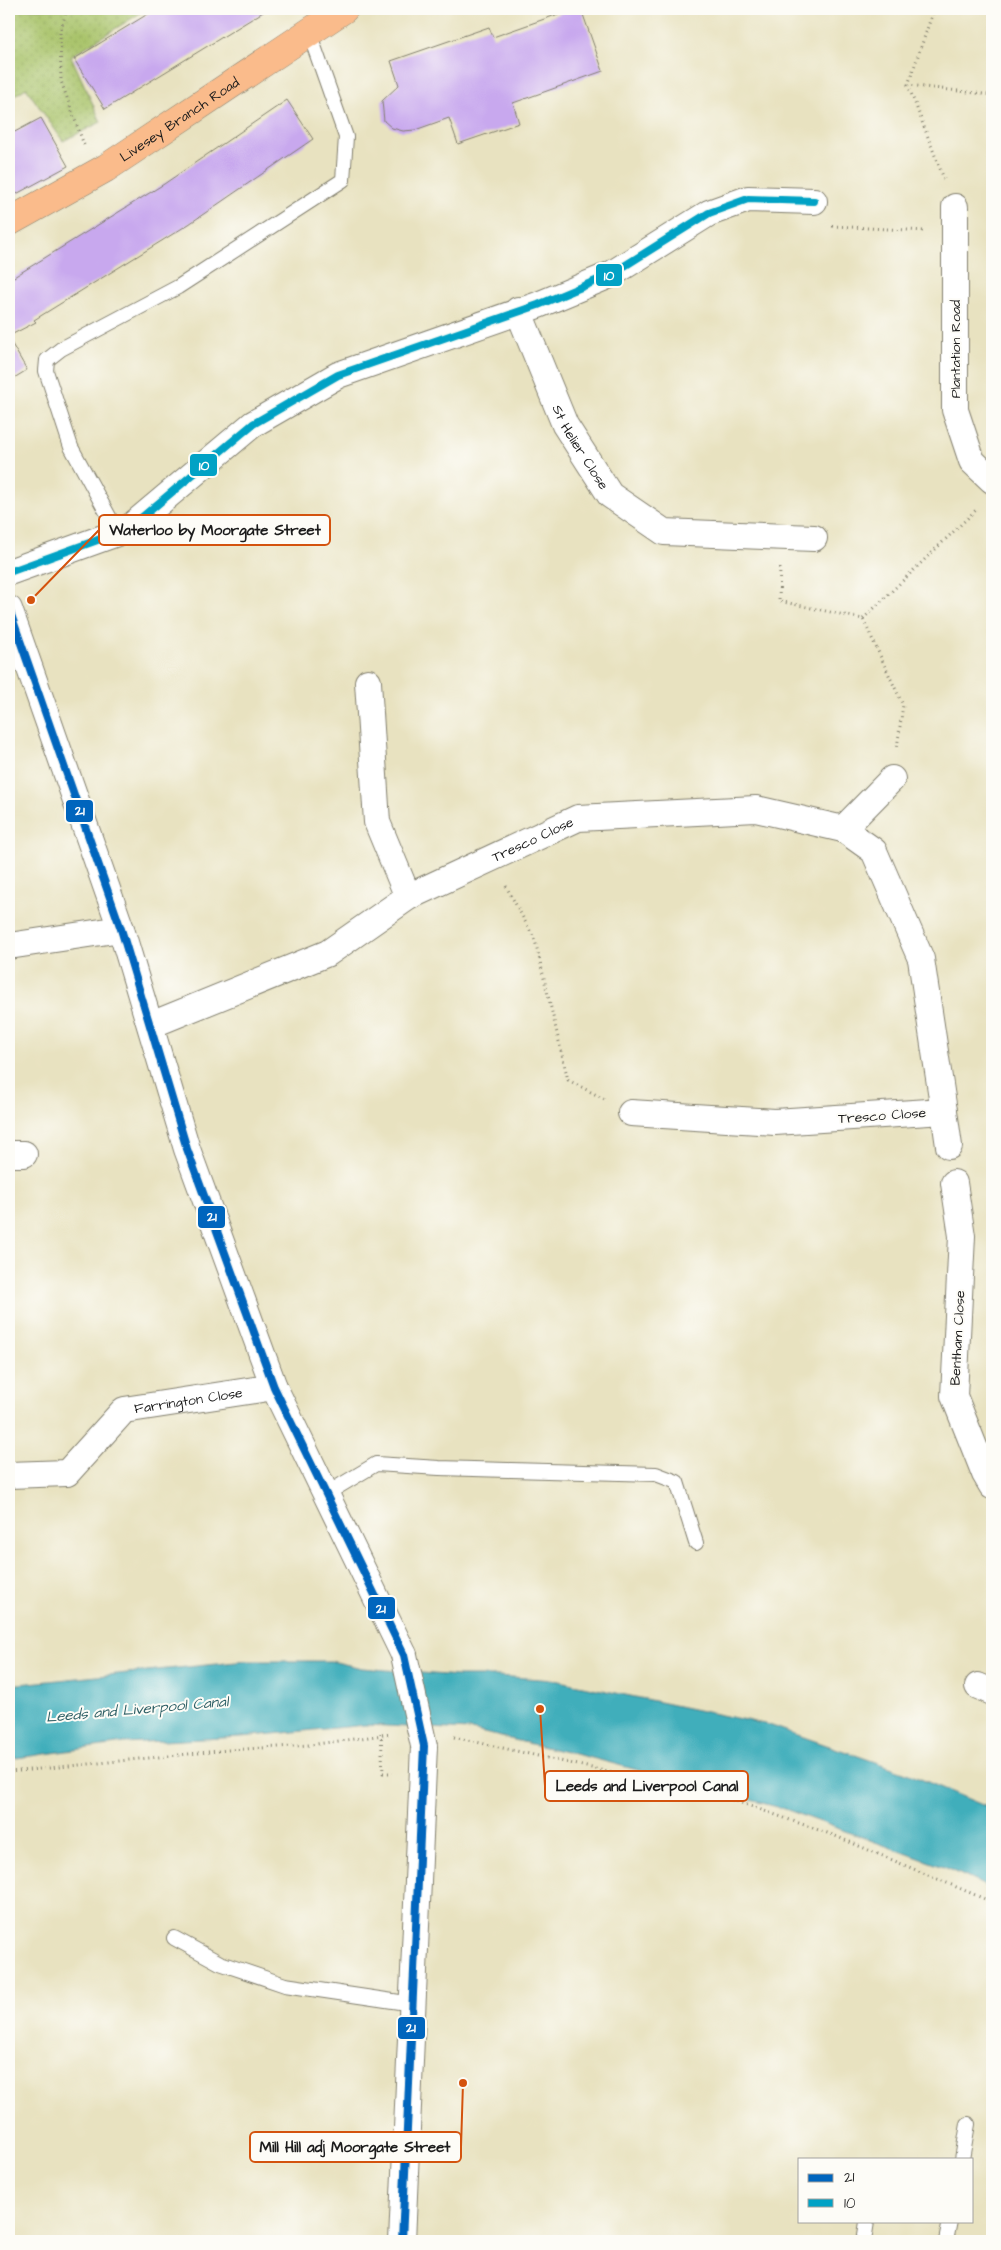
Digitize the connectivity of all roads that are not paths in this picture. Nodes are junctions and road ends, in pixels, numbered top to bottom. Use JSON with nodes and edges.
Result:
{"nodes":[{"id":1,"x":344,"y":9,"type":"edge"},
{"id":2,"x":309,"y":32,"type":"junction"},
{"id":3,"x":814,"y":201,"type":"road end"},
{"id":4,"x":955,"y":220,"type":"road end"},
{"id":5,"x":9,"y":222,"type":"edge"},
{"id":6,"x":518,"y":310,"type":"junction"},
{"id":7,"x":992,"y":480,"type":"edge"},
{"id":8,"x":123,"y":531,"type":"junction"},
{"id":9,"x":814,"y":538,"type":"dead end"},
{"id":10,"x":9,"y":572,"type":"edge"},
{"id":11,"x":9,"y":609,"type":"edge"},
{"id":12,"x":368,"y":682,"type":"dead end"},
{"id":13,"x":892,"y":779,"type":"road end"},
{"id":14,"x":843,"y":828,"type":"junction"},
{"id":15,"x":408,"y":897,"type":"junction"},
{"id":16,"x":121,"y":929,"type":"junction"},
{"id":17,"x":9,"y":946,"type":"edge"},
{"id":18,"x":151,"y":1025,"type":"junction"},
{"id":19,"x":944,"y":1111,"type":"junction"},
{"id":20,"x":631,"y":1113,"type":"road end"},
{"id":21,"x":949,"y":1146,"type":"dead end"},
{"id":22,"x":954,"y":1183,"type":"dead end"},
{"id":23,"x":274,"y":1387,"type":"junction"},
{"id":24,"x":9,"y":1475,"type":"edge"},
{"id":25,"x":992,"y":1486,"type":"edge"},
{"id":26,"x":326,"y":1494,"type":"junction"},
{"id":27,"x":696,"y":1543,"type":"dead end"},
{"id":28,"x":174,"y":1938,"type":"dead end"},
{"id":29,"x":412,"y":2004,"type":"junction"},
{"id":30,"x":968,"y":2124,"type":"dead end"},
{"id":31,"x":962,"y":2158,"type":"edge"},
{"id":32,"x":867,"y":2222,"type":"edge"},
{"id":33,"x":950,"y":2222,"type":"edge"},
{"id":34,"x":402,"y":2241,"type":"edge"},
{"id":35,"x":864,"y":2241,"type":"edge"},
{"id":36,"x":946,"y":2241,"type":"edge"}],
"edges":[{"from":1,"to":2,"type":"main road","name":"Livesey Branch Road"},
{"from":2,"to":5,"type":"main road","name":"Livesey Branch Road"},
{"from":2,"to":8,"type":"lane"},
{"from":3,"to":6,"type":"street"},
{"from":4,"to":7,"type":"street","name":"Plantation Road"},
{"from":6,"to":8,"type":"street"},
{"from":6,"to":9,"type":"street","name":"St Helier Close"},
{"from":8,"to":10,"type":"street"},
{"from":11,"to":16,"type":"street"},
{"from":12,"to":15,"type":"street"},
{"from":13,"to":14,"type":"street"},
{"from":14,"to":15,"type":"street","name":"Tresco Close"},
{"from":14,"to":19,"type":"street","name":"Tresco Close"},
{"from":15,"to":18,"type":"street","name":"Tresco Close"},
{"from":16,"to":17,"type":"street"},
{"from":16,"to":18,"type":"street"},
{"from":18,"to":23,"type":"street"},
{"from":19,"to":20,"type":"street","name":"Tresco Close"},
{"from":19,"to":21,"type":"street"},
{"from":22,"to":25,"type":"street","name":"Bentham Close"},
{"from":23,"to":24,"type":"street","name":"Farrington Close"},
{"from":23,"to":26,"type":"street"},
{"from":26,"to":27,"type":"lane"},
{"from":26,"to":29,"type":"street","bridge":true},
{"from":28,"to":29,"type":"lane"},
{"from":29,"to":34,"type":"street"},
{"from":30,"to":31,"type":"lane"},
{"from":32,"to":35,"type":"lane"},
{"from":33,"to":36,"type":"lane"}]}
